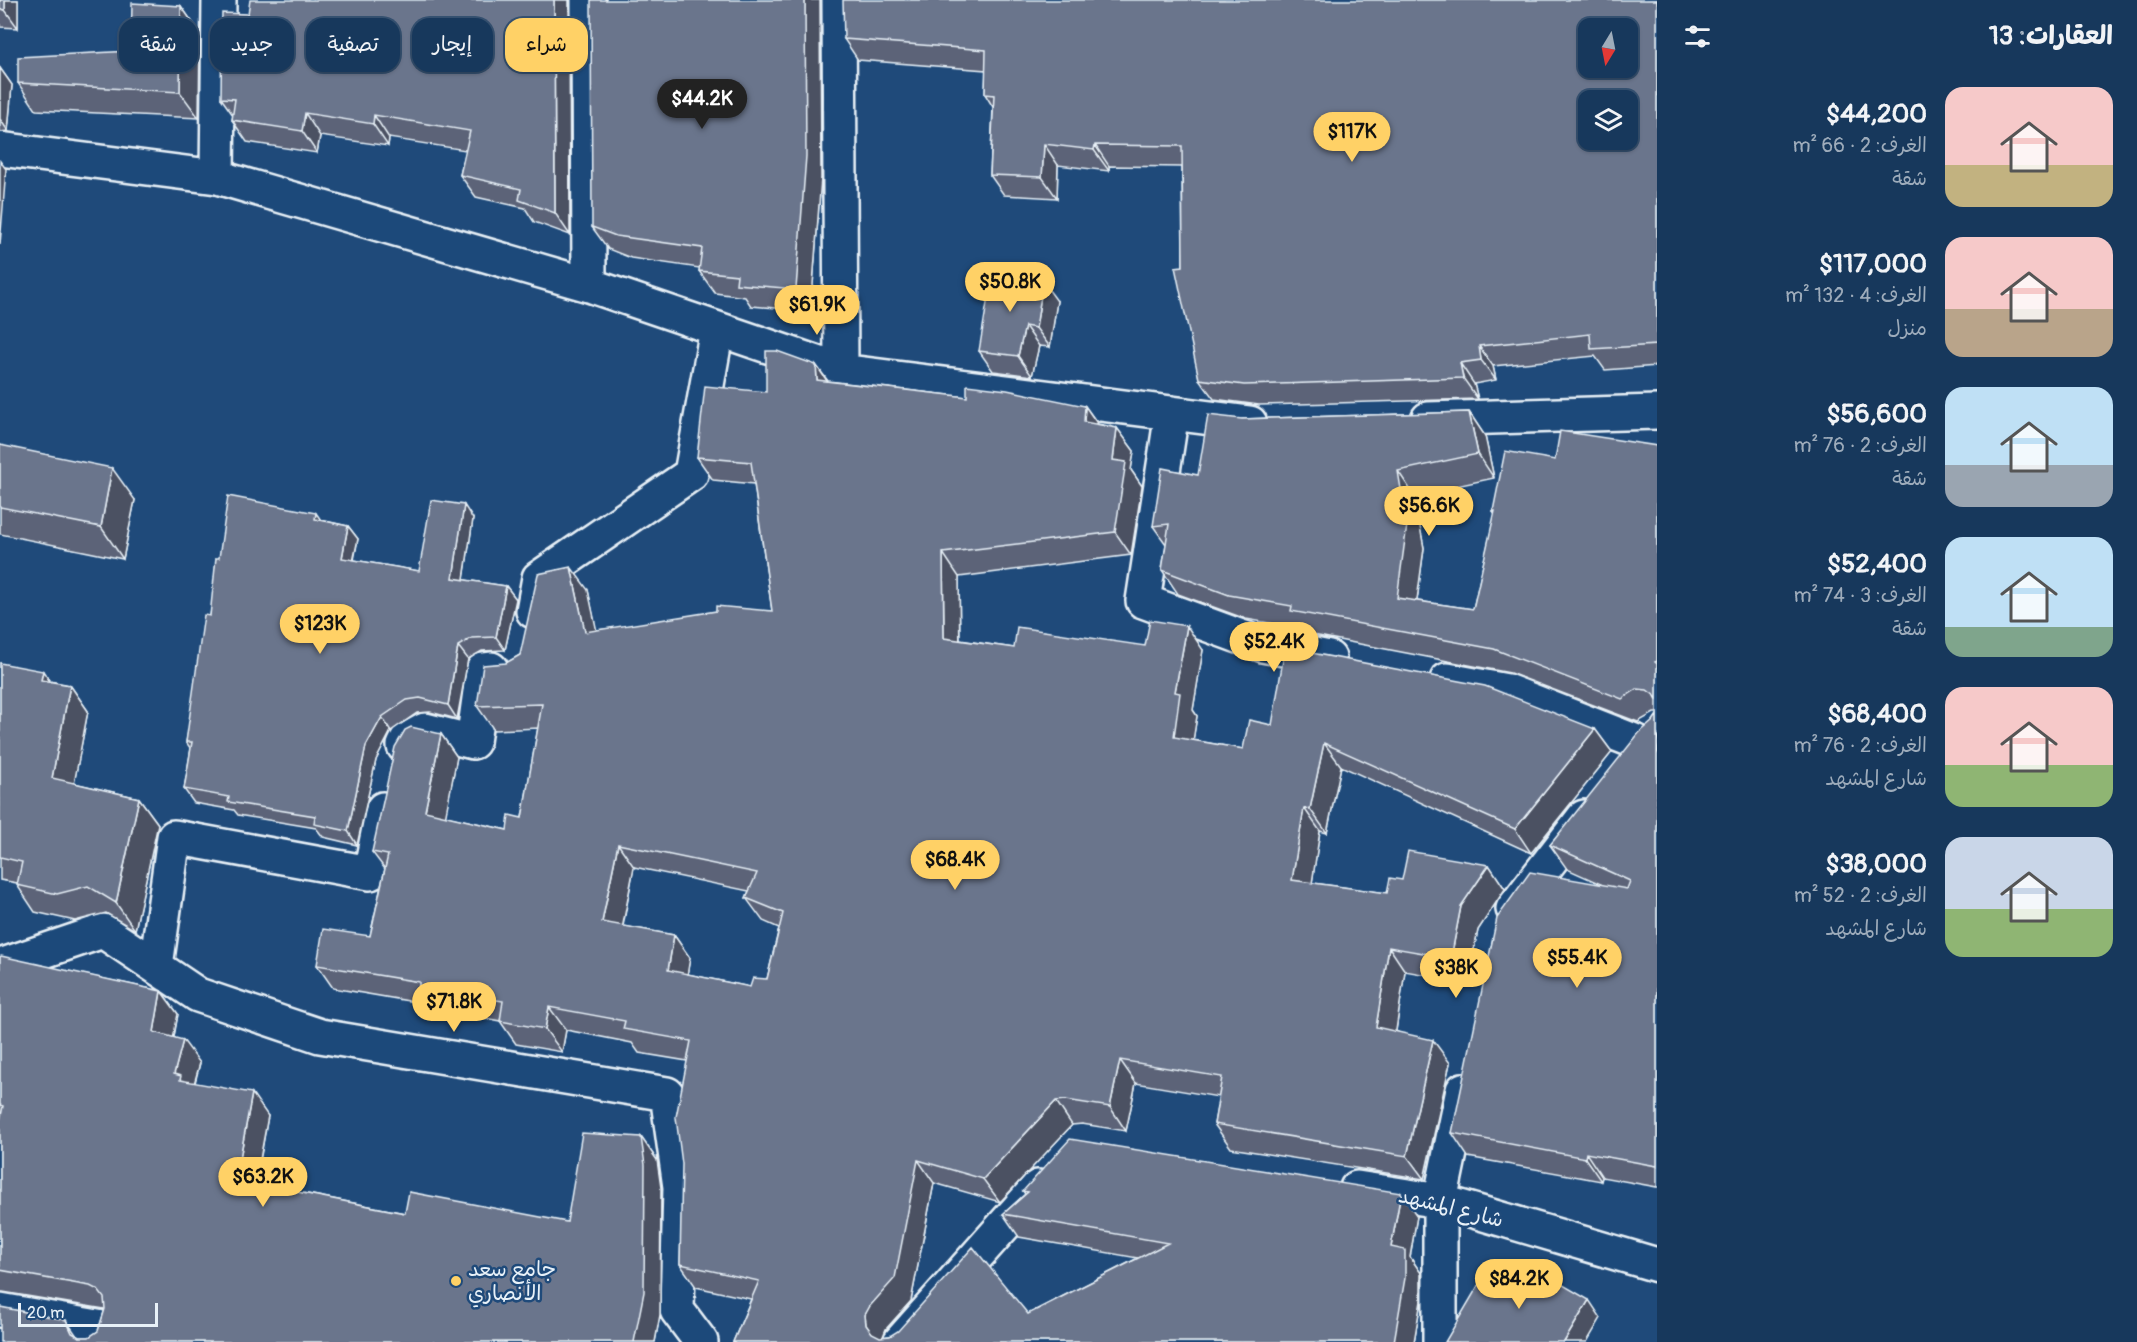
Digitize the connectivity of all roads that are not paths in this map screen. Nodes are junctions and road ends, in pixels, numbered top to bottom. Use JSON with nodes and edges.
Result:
{"nodes":[{"id":1,"x":219,"y":0,"type":"edge"},
{"id":2,"x":588,"y":0,"type":"edge"},
{"id":3,"x":839,"y":0,"type":"edge"},
{"id":4,"x":0,"y":149,"type":"edge"},
{"id":5,"x":218,"y":177,"type":"junction"},
{"id":6,"x":589,"y":285,"type":"junction"},
{"id":7,"x":717,"y":329,"type":"junction"},
{"id":8,"x":841,"y":371,"type":"junction"},
{"id":9,"x":1657,"y":412,"type":"edge"},
{"id":10,"x":1172,"y":413,"type":"junction"},
{"id":11,"x":1399,"y":420,"type":"edge"},
{"id":12,"x":1282,"y":424,"type":"edge"},
{"id":13,"x":1356,"y":663,"type":"edge"},
{"id":14,"x":1414,"y":674,"type":"edge"},
{"id":15,"x":1650,"y":738,"type":"edge"},
{"id":16,"x":1496,"y":934,"type":"edge"},
{"id":17,"x":0,"y":966,"type":"edge"},
{"id":18,"x":156,"y":966,"type":"junction"},
{"id":19,"x":1469,"y":1062,"type":"edge"},
{"id":20,"x":1056,"y":1168,"type":"edge"},
{"id":21,"x":1323,"y":1182,"type":"edge"},
{"id":22,"x":1440,"y":1201,"type":"junction"},
{"id":23,"x":1657,"y":1265,"type":"edge"},
{"id":24,"x":0,"y":1310,"type":"edge"},
{"id":25,"x":100,"y":1342,"type":"edge"},
{"id":26,"x":701,"y":1342,"type":"edge"},
{"id":27,"x":900,"y":1342,"type":"edge"},
{"id":28,"x":1440,"y":1342,"type":"edge"}],
"edges":[{"from":1,"to":5,"type":"street"},
{"from":2,"to":6,"type":"street"},
{"from":3,"to":8,"type":"street"},
{"from":4,"to":5,"type":"street"},
{"from":5,"to":6,"type":"street"},
{"from":6,"to":7,"type":"street"},
{"from":7,"to":8,"type":"street"},
{"from":7,"to":18,"type":"street"},
{"from":8,"to":10,"type":"street"},
{"from":9,"to":11,"type":"street"},
{"from":10,"to":12,"type":"street"},
{"from":10,"to":13,"type":"street"},
{"from":14,"to":15,"type":"street"},
{"from":15,"to":16,"type":"street"},
{"from":17,"to":18,"type":"street"},
{"from":18,"to":26,"type":"street"},
{"from":19,"to":22,"type":"street"},
{"from":20,"to":27,"type":"street"},
{"from":21,"to":22,"type":"street","name":"شارع المشهد"},
{"from":22,"to":23,"type":"street","name":"شارع المشهد"},
{"from":22,"to":28,"type":"street"},
{"from":24,"to":25,"type":"street"}]}
